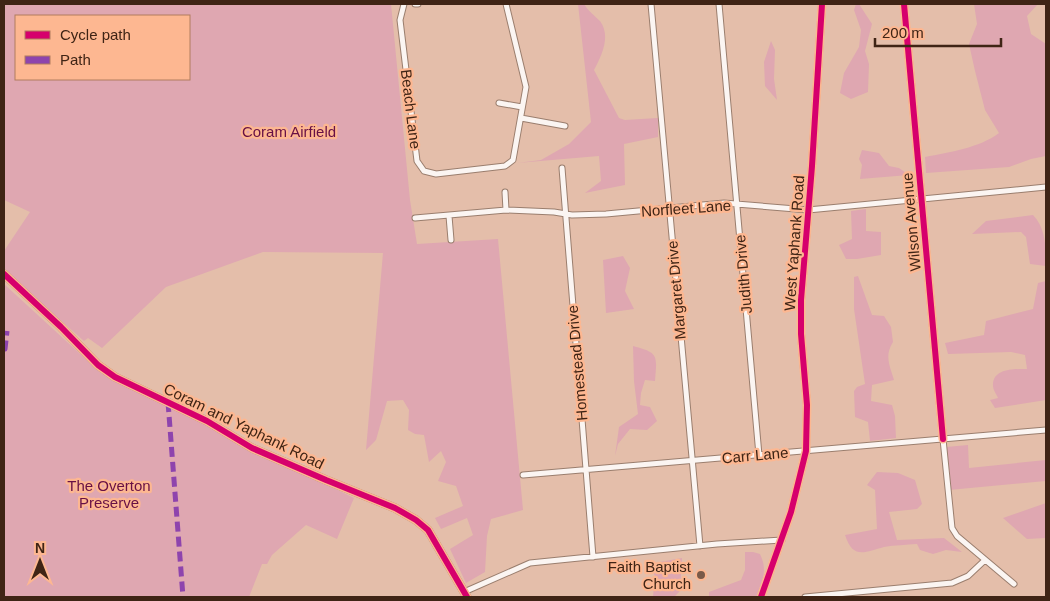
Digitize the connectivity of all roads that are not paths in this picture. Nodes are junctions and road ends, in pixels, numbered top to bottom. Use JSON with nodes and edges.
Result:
{"nodes":[{"id":1,"x":404,"y":4,"type":"edge"},
{"id":2,"x":506,"y":4,"type":"edge"},
{"id":3,"x":651,"y":4,"type":"edge"},
{"id":4,"x":718,"y":4,"type":"edge"},
{"id":5,"x":822,"y":4,"type":"edge"},
{"id":6,"x":904,"y":4,"type":"edge"},
{"id":7,"x":499,"y":103,"type":"dead end"},
{"id":8,"x":522,"y":107,"type":"junction"},
{"id":9,"x":521,"y":118,"type":"junction"},
{"id":10,"x":565,"y":126,"type":"dead end"},
{"id":11,"x":562,"y":168,"type":"dead end"},
{"id":12,"x":1046,"y":188,"type":"edge"},
{"id":13,"x":505,"y":192,"type":"dead end"},
{"id":14,"x":922,"y":200,"type":"junction"},
{"id":15,"x":736,"y":204,"type":"junction"},
{"id":16,"x":669,"y":208,"type":"junction"},
{"id":17,"x":506,"y":210,"type":"junction"},
{"id":18,"x":808,"y":210,"type":"junction"},
{"id":19,"x":564,"y":214,"type":"junction"},
{"id":20,"x":449,"y":216,"type":"junction"},
{"id":21,"x":415,"y":218,"type":"dead end"},
{"id":22,"x":451,"y":240,"type":"dead end"},
{"id":23,"x":4,"y":274,"type":"edge"},
{"id":24,"x":1046,"y":430,"type":"edge"},
{"id":25,"x":943,"y":439,"type":"junction"},
{"id":26,"x":806,"y":451,"type":"junction"},
{"id":27,"x":759,"y":455,"type":"junction"},
{"id":28,"x":691,"y":460,"type":"junction"},
{"id":29,"x":586,"y":470,"type":"junction"},
{"id":30,"x":524,"y":475,"type":"dead end"},
{"id":31,"x":782,"y":540,"type":"junction"},
{"id":32,"x":700,"y":546,"type":"junction"},
{"id":33,"x":593,"y":557,"type":"junction"},
{"id":34,"x":985,"y":560,"type":"junction"},
{"id":35,"x":1014,"y":584,"type":"dead end"},
{"id":36,"x":466,"y":595,"type":"edge"},
{"id":37,"x":761,"y":597,"type":"edge"},
{"id":38,"x":806,"y":597,"type":"edge"}],
"edges":[{"from":1,"to":9,"type":"street","name":"Beach Lane"},
{"from":2,"to":8,"type":"street","name":"Beach Lane"},
{"from":3,"to":16,"type":"street","name":"Margaret Drive"},
{"from":4,"to":15,"type":"street","name":"Judith Drive"},
{"from":5,"to":18,"type":"street","name":"West Yaphank Road"},
{"from":6,"to":14,"type":"street","name":"Wilson Avenue"},
{"from":7,"to":8,"type":"street"},
{"from":8,"to":9,"type":"street","name":"Beach Lane"},
{"from":9,"to":10,"type":"street"},
{"from":11,"to":19,"type":"street","name":"Homestead Drive"},
{"from":12,"to":14,"type":"street","name":"Norfleet Lane"},
{"from":13,"to":17,"type":"street"},
{"from":14,"to":18,"type":"street","name":"Norfleet Lane"},
{"from":14,"to":25,"type":"street","name":"Wilson Avenue"},
{"from":15,"to":16,"type":"street","name":"Norfleet Lane"},
{"from":15,"to":18,"type":"street","name":"Norfleet Lane"},
{"from":15,"to":27,"type":"street","name":"Judith Drive"},
{"from":16,"to":19,"type":"street","name":"Norfleet Lane"},
{"from":16,"to":28,"type":"street","name":"Margaret Drive"},
{"from":17,"to":19,"type":"street","name":"Norfleet Lane"},
{"from":17,"to":20,"type":"street","name":"Norfleet Lane"},
{"from":18,"to":26,"type":"street","name":"West Yaphank Road"},
{"from":19,"to":29,"type":"street","name":"Homestead Drive"},
{"from":20,"to":21,"type":"street","name":"Norfleet Lane"},
{"from":20,"to":22,"type":"street"},
{"from":23,"to":36,"type":"main road","name":"Coram and Yaphank Road"},
{"from":24,"to":25,"type":"street","name":"Carr Lane"},
{"from":25,"to":26,"type":"street","name":"Carr Lane"},
{"from":25,"to":34,"type":"street","name":"Wilson Avenue"},
{"from":26,"to":27,"type":"street","name":"Carr Lane"},
{"from":26,"to":31,"type":"street","name":"West Yaphank Road"},
{"from":27,"to":28,"type":"street","name":"Carr Lane"},
{"from":28,"to":29,"type":"street","name":"Carr Lane"},
{"from":28,"to":32,"type":"street","name":"Margaret Drive"},
{"from":29,"to":30,"type":"street","name":"Carr Lane"},
{"from":29,"to":33,"type":"street","name":"Homestead Drive"},
{"from":31,"to":32,"type":"street"},
{"from":31,"to":37,"type":"street","name":"West Yaphank Road"},
{"from":32,"to":33,"type":"street"},
{"from":33,"to":36,"type":"street"},
{"from":34,"to":35,"type":"street","name":"Wilson Avenue"},
{"from":34,"to":38,"type":"street"}]}
